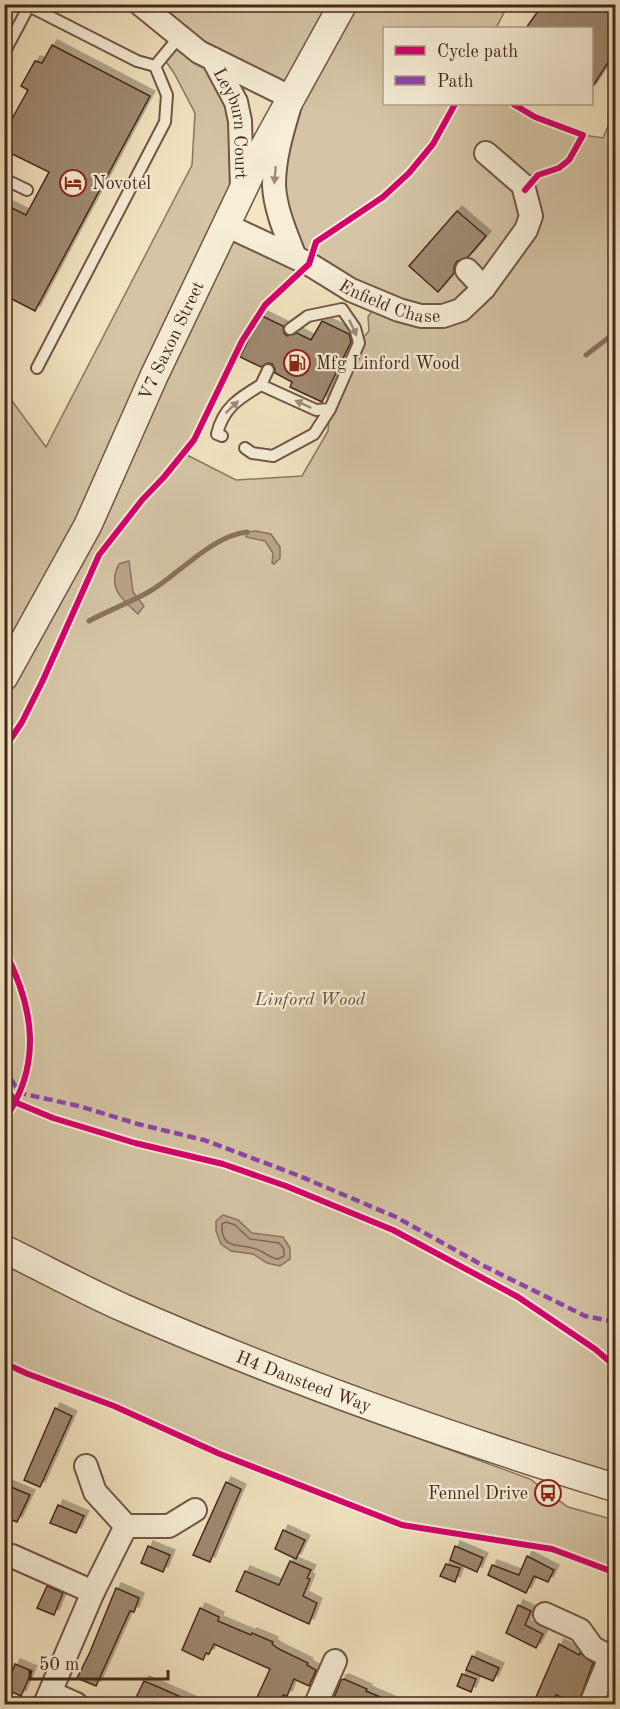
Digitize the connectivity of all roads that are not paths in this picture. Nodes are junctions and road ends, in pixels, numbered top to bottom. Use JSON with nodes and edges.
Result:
{"nodes":[{"id":1,"x":140,"y":4,"type":"edge"},
{"id":2,"x":343,"y":4,"type":"edge"},
{"id":3,"x":29,"y":5,"type":"edge"},
{"id":4,"x":179,"y":37,"type":"junction"},
{"id":5,"x":4,"y":53,"type":"edge"},
{"id":6,"x":213,"y":59,"type":"junction"},
{"id":7,"x":155,"y":66,"type":"junction"},
{"id":8,"x":292,"y":98,"type":"junction"},
{"id":9,"x":486,"y":153,"type":"dead end"},
{"id":10,"x":4,"y":179,"type":"edge"},
{"id":11,"x":27,"y":190,"type":"dead end"},
{"id":12,"x":242,"y":191,"type":"junction"},
{"id":13,"x":226,"y":225,"type":"junction"},
{"id":14,"x":294,"y":257,"type":"junction"},
{"id":15,"x":467,"y":270,"type":"dead end"},
{"id":16,"x":484,"y":288,"type":"junction"},
{"id":17,"x":346,"y":300,"type":"junction"},
{"id":18,"x":290,"y":329,"type":"dead end"},
{"id":19,"x":37,"y":368,"type":"dead end"},
{"id":20,"x":268,"y":370,"type":"dead end"},
{"id":21,"x":261,"y":385,"type":"junction"},
{"id":22,"x":330,"y":409,"type":"junction"},
{"id":23,"x":222,"y":436,"type":"dead end"},
{"id":24,"x":245,"y":448,"type":"dead end"},
{"id":25,"x":4,"y":677,"type":"edge"},
{"id":26,"x":4,"y":1249,"type":"edge"},
{"id":27,"x":86,"y":1466,"type":"dead end"},
{"id":28,"x":615,"y":1488,"type":"edge"},
{"id":29,"x":195,"y":1510,"type":"dead end"},
{"id":30,"x":126,"y":1526,"type":"junction"},
{"id":31,"x":12,"y":1556,"type":"dead end"},
{"id":32,"x":93,"y":1592,"type":"junction"},
{"id":33,"x":545,"y":1614,"type":"dead end"},
{"id":34,"x":613,"y":1659,"type":"edge"},
{"id":35,"x":335,"y":1661,"type":"dead end"},
{"id":36,"x":48,"y":1699,"type":"edge"},
{"id":37,"x":76,"y":1704,"type":"edge"},
{"id":38,"x":316,"y":1704,"type":"edge"},
{"id":39,"x":591,"y":1704,"type":"edge"}],
"edges":[{"from":1,"to":4,"type":"street","name":"Leyburn Court"},
{"from":2,"to":8,"type":"street","name":"V7 Saxon Street"},
{"from":3,"to":5,"type":"lane"},
{"from":3,"to":7,"type":"lane"},
{"from":4,"to":6,"type":"street","name":"Leyburn Court"},
{"from":4,"to":7,"type":"lane"},
{"from":6,"to":8,"type":"street","name":"Leyburn Court"},
{"from":6,"to":12,"type":"street","name":"Leyburn Court"},
{"from":7,"to":19,"type":"lane"},
{"from":8,"to":12,"type":"street","name":"V7 Saxon Street"},
{"from":8,"to":14,"type":"street","one_way":true},
{"from":9,"to":16,"type":"street","name":"Enfield Chase"},
{"from":10,"to":11,"type":"lane"},
{"from":12,"to":13,"type":"street","name":"V7 Saxon Street"},
{"from":13,"to":14,"type":"street","name":"Enfield Chase"},
{"from":13,"to":25,"type":"street","name":"V7 Saxon Street"},
{"from":14,"to":17,"type":"street","name":"Enfield Chase"},
{"from":15,"to":16,"type":"street"},
{"from":16,"to":17,"type":"street","name":"Enfield Chase"},
{"from":17,"to":18,"type":"lane"},
{"from":17,"to":22,"type":"lane","one_way":true},
{"from":20,"to":21,"type":"lane"},
{"from":22,"to":21,"type":"lane","one_way":true},
{"from":23,"to":21,"type":"lane","one_way":true},
{"from":22,"to":24,"type":"lane"},
{"from":26,"to":28,"type":"street","name":"H4 Dansteed Way"},
{"from":27,"to":30,"type":"street"},
{"from":29,"to":30,"type":"street"},
{"from":30,"to":32,"type":"street"},
{"from":31,"to":32,"type":"street"},
{"from":32,"to":36,"type":"street"},
{"from":33,"to":34,"type":"street"},
{"from":34,"to":39,"type":"street"},
{"from":35,"to":38,"type":"street"},
{"from":36,"to":37,"type":"street"}]}
